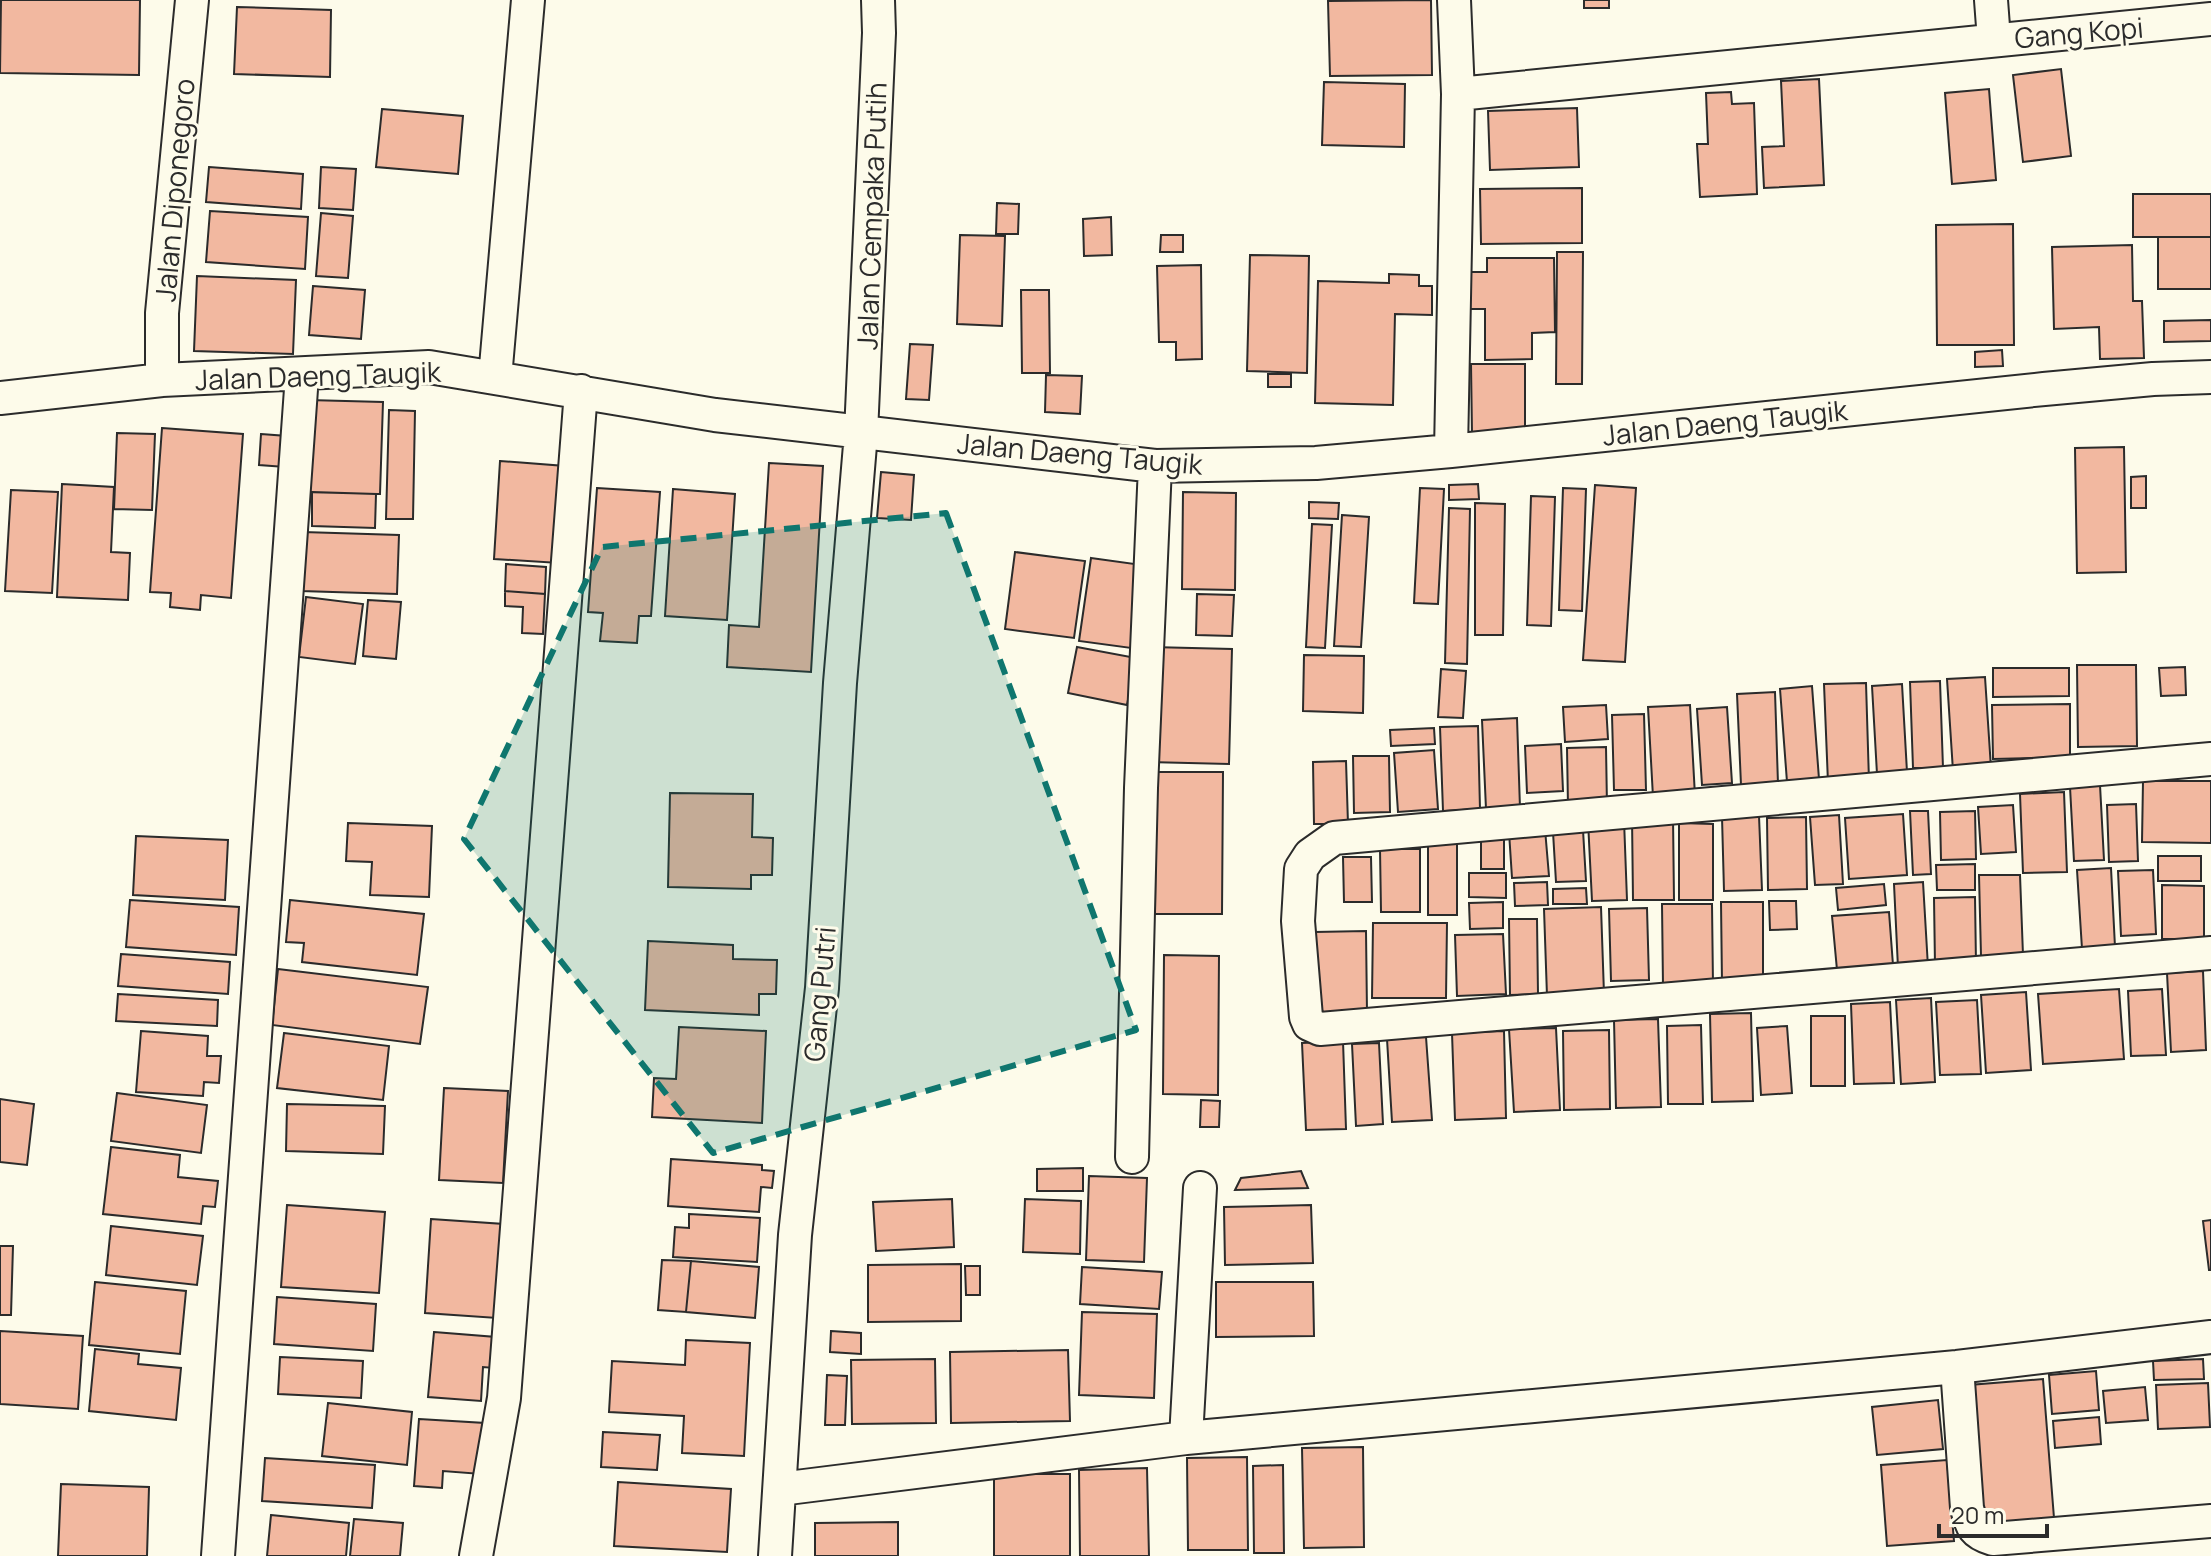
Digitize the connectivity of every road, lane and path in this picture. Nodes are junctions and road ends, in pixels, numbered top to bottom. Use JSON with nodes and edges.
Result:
{"nodes":[{"id":1,"x":192,"y":0,"type":"edge"},
{"id":2,"x":528,"y":0,"type":"edge"},
{"id":3,"x":878,"y":0,"type":"edge"},
{"id":4,"x":1454,"y":0,"type":"edge"},
{"id":5,"x":1991,"y":0,"type":"edge"},
{"id":6,"x":2211,"y":19,"type":"edge"},
{"id":7,"x":1994,"y":40,"type":"junction"},
{"id":8,"x":1458,"y":94,"type":"junction"},
{"id":9,"x":302,"y":375,"type":"junction"},
{"id":10,"x":2211,"y":377,"type":"edge"},
{"id":11,"x":495,"y":378,"type":"junction"},
{"id":12,"x":162,"y":380,"type":"junction"},
{"id":13,"x":581,"y":391,"type":"junction"},
{"id":14,"x":0,"y":398,"type":"edge"},
{"id":15,"x":861,"y":433,"type":"junction"},
{"id":16,"x":1451,"y":451,"type":"junction"},
{"id":17,"x":1155,"y":466,"type":"junction"},
{"id":18,"x":2211,"y":759,"type":"edge"},
{"id":19,"x":2211,"y":953,"type":"edge"},
{"id":20,"x":1132,"y":1157,"type":"dead end"},
{"id":21,"x":1200,"y":1188,"type":"dead end"},
{"id":22,"x":2211,"y":1337,"type":"edge"},
{"id":23,"x":1957,"y":1367,"type":"junction"},
{"id":24,"x":1186,"y":1438,"type":"junction"},
{"id":25,"x":780,"y":1489,"type":"junction"},
{"id":26,"x":2211,"y":1521,"type":"edge"},
{"id":27,"x":218,"y":1556,"type":"edge"},
{"id":28,"x":476,"y":1556,"type":"edge"},
{"id":29,"x":775,"y":1556,"type":"edge"}],
"edges":[{"from":1,"to":12,"type":"street","name":"Jalan Diponegoro"},
{"from":2,"to":11,"type":"street"},
{"from":3,"to":15,"type":"street","name":"Jalan Cempaka Putih"},
{"from":4,"to":8,"type":"street"},
{"from":5,"to":7,"type":"street"},
{"from":6,"to":7,"type":"street","name":"Gang Kopi"},
{"from":7,"to":8,"type":"street","name":"Gang Kopi"},
{"from":8,"to":16,"type":"street"},
{"from":9,"to":11,"type":"street","name":"Jalan Daeng Taugik"},
{"from":9,"to":12,"type":"street","name":"Jalan Daeng Taugik"},
{"from":9,"to":27,"type":"street"},
{"from":10,"to":16,"type":"street","name":"Jalan Daeng Taugik"},
{"from":11,"to":13,"type":"street","name":"Jalan Daeng Taugik"},
{"from":12,"to":14,"type":"street","name":"Jalan Daeng Taugik"},
{"from":13,"to":15,"type":"street","name":"Jalan Daeng Taugik"},
{"from":13,"to":28,"type":"street"},
{"from":15,"to":17,"type":"street","name":"Jalan Daeng Taugik"},
{"from":15,"to":25,"type":"street","name":"Gang Putri"},
{"from":16,"to":17,"type":"street","name":"Jalan Daeng Taugik"},
{"from":17,"to":20,"type":"street"},
{"from":18,"to":19,"type":"street"},
{"from":21,"to":24,"type":"street"},
{"from":22,"to":23,"type":"street"},
{"from":23,"to":24,"type":"street"},
{"from":23,"to":26,"type":"street"},
{"from":24,"to":25,"type":"street"},
{"from":25,"to":29,"type":"street","name":"Gang Putri"}]}
